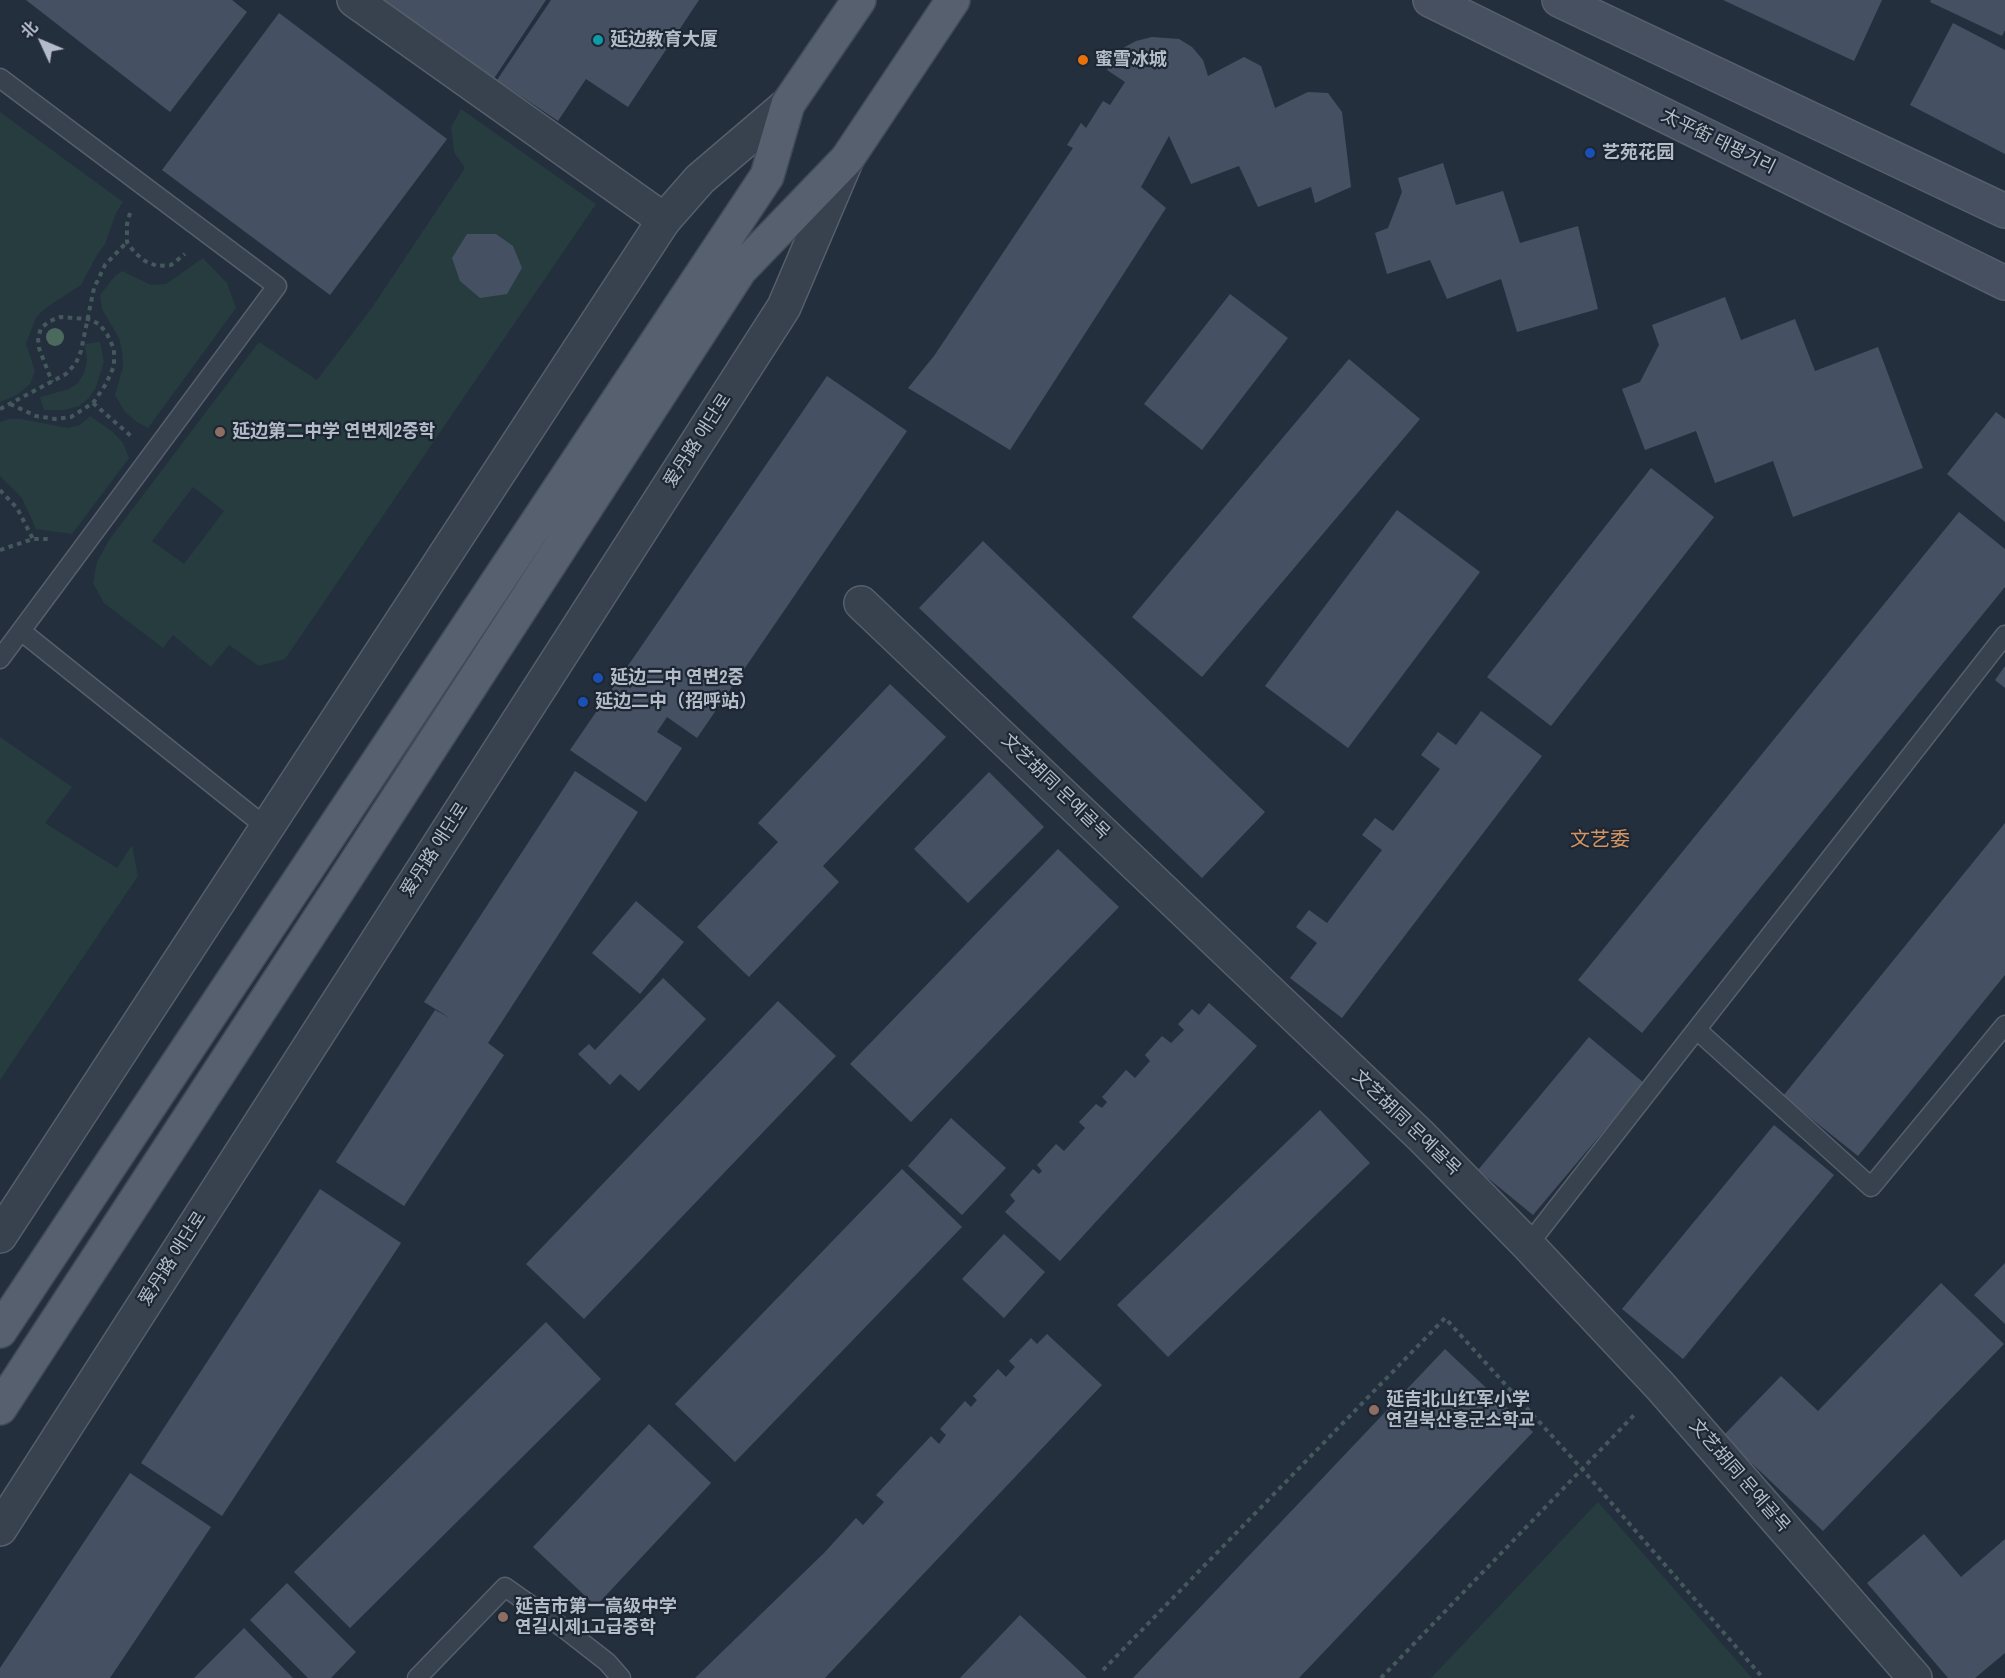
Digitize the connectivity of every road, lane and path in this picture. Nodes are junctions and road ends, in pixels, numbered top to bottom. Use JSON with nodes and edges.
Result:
{"nodes":[{"id":1,"x":354,"y":0,"type":"edge"},
{"id":2,"x":859,"y":0,"type":"edge"},
{"id":3,"x":953,"y":0,"type":"edge"},
{"id":4,"x":1430,"y":0,"type":"edge"},
{"id":5,"x":1559,"y":0,"type":"edge"},
{"id":6,"x":0,"y":78,"type":"edge"},
{"id":7,"x":788,"y":104,"type":"junction"},
{"id":8,"x":847,"y":159,"type":"junction"},
{"id":9,"x":145,"y":186,"type":"junction"},
{"id":10,"x":2005,"y":211,"type":"edge"},
{"id":11,"x":664,"y":220,"type":"junction"},
{"id":12,"x":205,"y":230,"type":"junction"},
{"id":13,"x":127,"y":242,"type":"junction"},
{"id":14,"x":2005,"y":284,"type":"edge"},
{"id":15,"x":88,"y":319,"type":"junction"},
{"id":16,"x":52,"y":382,"type":"junction"},
{"id":17,"x":93,"y":403,"type":"junction"},
{"id":18,"x":10,"y":404,"type":"junction"},
{"id":19,"x":0,"y":409,"type":"edge"},
{"id":20,"x":152,"y":454,"type":"junction"},
{"id":21,"x":0,"y":490,"type":"edge"},
{"id":22,"x":33,"y":539,"type":"junction"},
{"id":23,"x":86,"y":544,"type":"junction"},
{"id":24,"x":0,"y":550,"type":"edge"},
{"id":25,"x":861,"y":603,"type":"dead end"},
{"id":26,"x":21,"y":631,"type":"junction"},
{"id":27,"x":2005,"y":635,"type":"edge"},
{"id":28,"x":0,"y":659,"type":"edge"},
{"id":29,"x":267,"y":828,"type":"junction"},
{"id":30,"x":2005,"y":1025,"type":"edge"},
{"id":31,"x":1697,"y":1030,"type":"junction"},
{"id":32,"x":0,"y":1236,"type":"edge"},
{"id":33,"x":1528,"y":1245,"type":"junction"},
{"id":34,"x":0,"y":1331,"type":"edge"},
{"id":35,"x":1661,"y":1387,"type":"junction"},
{"id":36,"x":0,"y":1408,"type":"edge"},
{"id":37,"x":1582,"y":1469,"type":"junction"},
{"id":38,"x":0,"y":1529,"type":"edge"},
{"id":39,"x":1103,"y":1670,"type":"dead end"},
{"id":40,"x":417,"y":1678,"type":"edge"},
{"id":41,"x":621,"y":1678,"type":"edge"},
{"id":42,"x":1381,"y":1678,"type":"edge"},
{"id":43,"x":1763,"y":1678,"type":"edge"},
{"id":44,"x":1915,"y":1678,"type":"edge"}],
"edges":[{"from":1,"to":11,"type":"street"},
{"from":2,"to":7,"type":"main road"},
{"from":3,"to":8,"type":"main road","name":"爱丹路 애단로"},
{"from":4,"to":14,"type":"main road","name":"太平街 태평거리"},
{"from":5,"to":10,"type":"main road"},
{"from":6,"to":9,"type":"lane"},
{"from":7,"to":11,"type":"street"},
{"from":7,"to":34,"type":"main road"},
{"from":8,"to":36,"type":"main road","name":"爱丹路 애단로"},
{"from":8,"to":38,"type":"street","name":"爱丹路 애단로"},
{"from":9,"to":12,"type":"lane"},
{"from":9,"to":13,"type":"path"},
{"from":11,"to":29,"type":"street"},
{"from":12,"to":13,"type":"path"},
{"from":12,"to":20,"type":"lane"},
{"from":13,"to":15,"type":"path"},
{"from":15,"to":16,"type":"path"},
{"from":15,"to":16,"type":"path"},
{"from":15,"to":17,"type":"path"},
{"from":16,"to":18,"type":"path"},
{"from":17,"to":18,"type":"path"},
{"from":17,"to":20,"type":"path"},
{"from":18,"to":19,"type":"path"},
{"from":20,"to":23,"type":"lane"},
{"from":21,"to":22,"type":"path"},
{"from":22,"to":23,"type":"path"},
{"from":22,"to":24,"type":"path"},
{"from":23,"to":26,"type":"lane"},
{"from":25,"to":33,"type":"street","name":"文艺胡同 문예골목"},
{"from":26,"to":28,"type":"lane"},
{"from":26,"to":29,"type":"lane"},
{"from":27,"to":31,"type":"lane"},
{"from":29,"to":32,"type":"street"},
{"from":30,"to":31,"type":"lane"},
{"from":31,"to":33,"type":"lane"},
{"from":33,"to":35,"type":"street","name":"文艺胡同 문예골목"},
{"from":35,"to":37,"type":"path"},
{"from":35,"to":44,"type":"street","name":"文艺胡同 문예골목"},
{"from":37,"to":39,"type":"path"},
{"from":37,"to":42,"type":"path"},
{"from":37,"to":43,"type":"path"},
{"from":40,"to":41,"type":"lane"}]}
